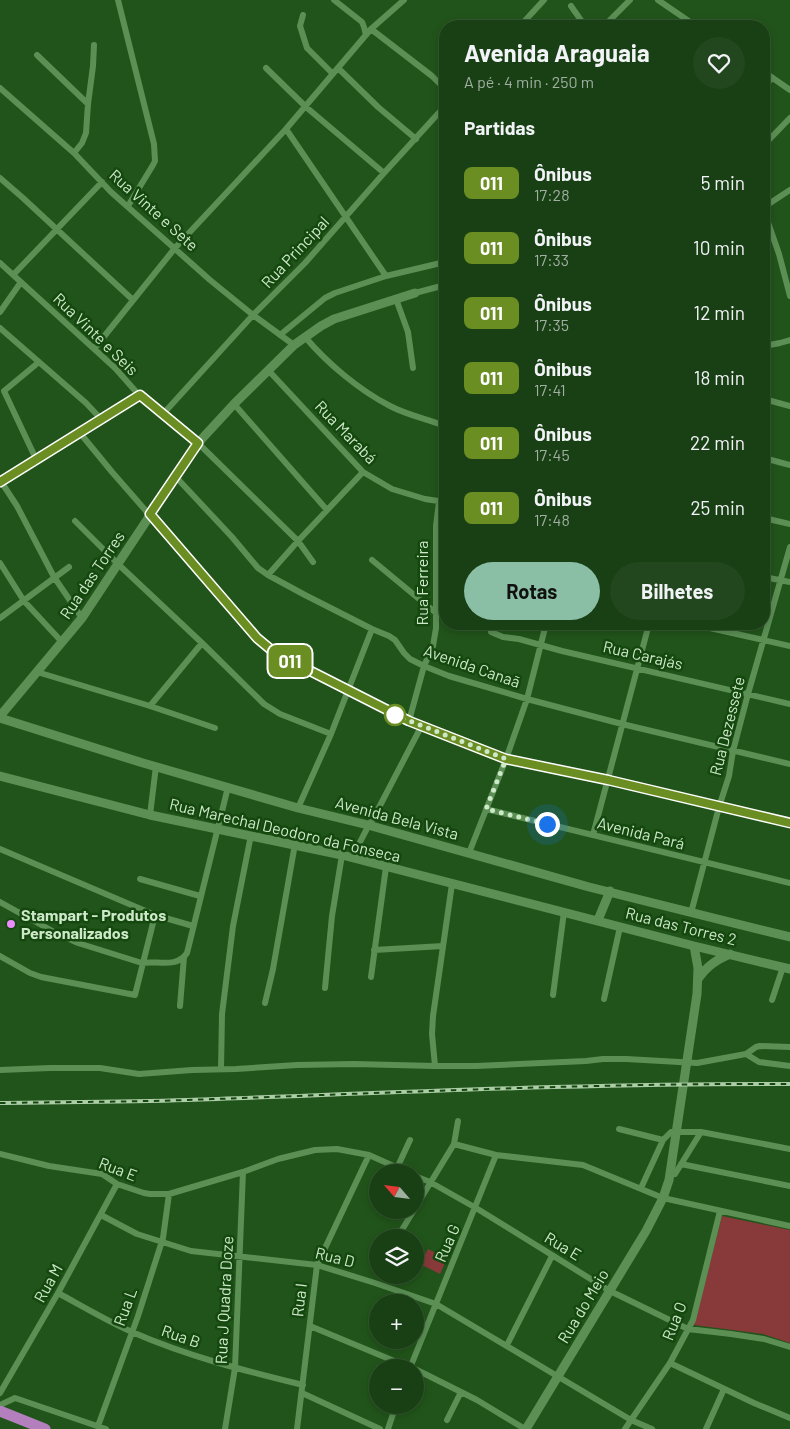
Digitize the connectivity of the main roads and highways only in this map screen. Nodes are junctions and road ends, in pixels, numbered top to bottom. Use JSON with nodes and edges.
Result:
{"nodes":[{"id":1,"x":0,"y":1411,"type":"edge"},
{"id":2,"x":21,"y":1425,"type":"edge"},
{"id":3,"x":40,"y":1428,"type":"edge"}],
"edges":[{"from":1,"to":2,"type":"highway"},
{"from":2,"to":3,"type":"highway"}]}
